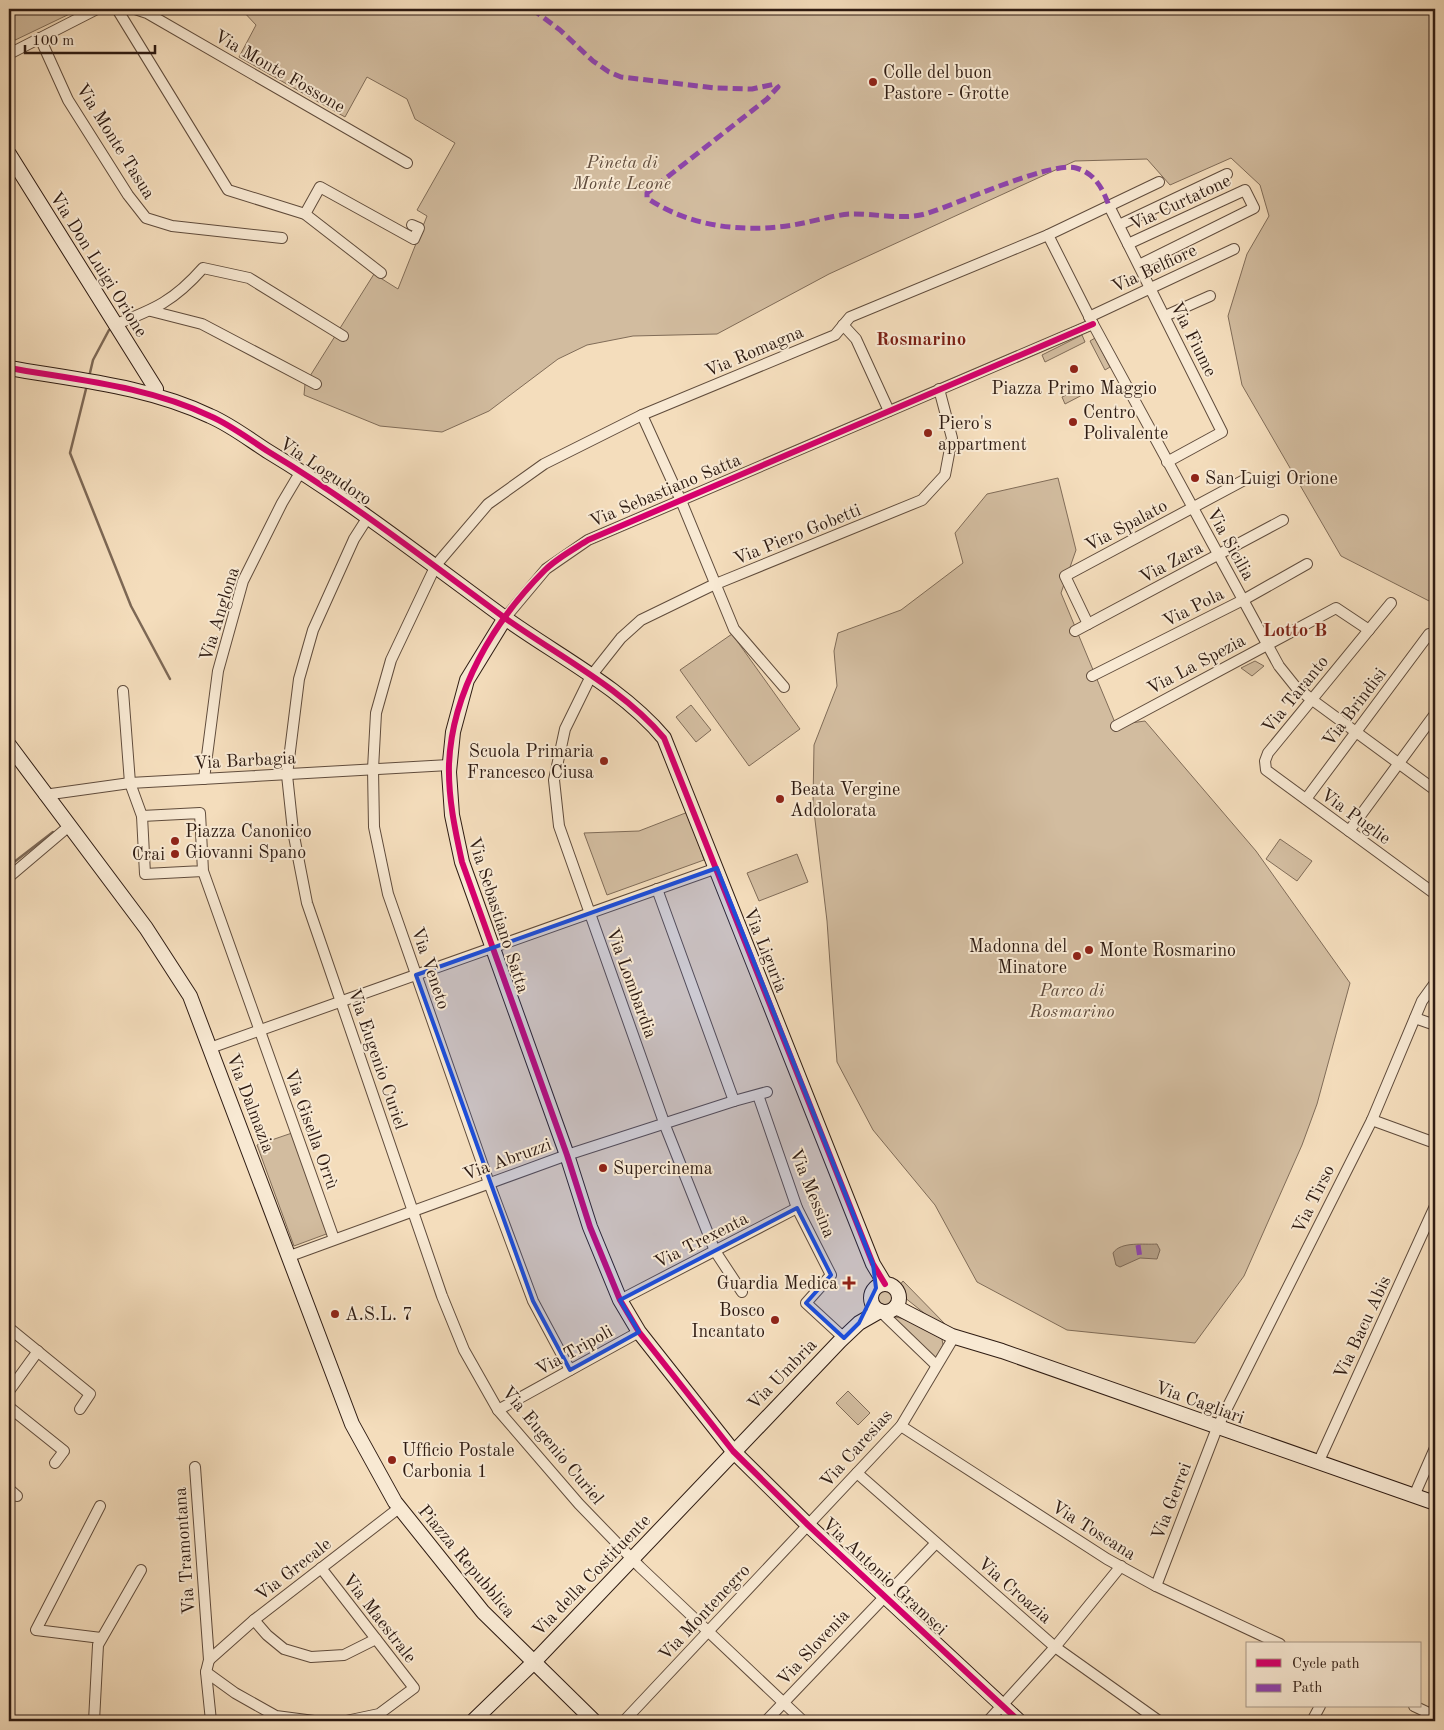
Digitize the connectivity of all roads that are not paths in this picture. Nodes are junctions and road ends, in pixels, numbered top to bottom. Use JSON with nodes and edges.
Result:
{"nodes":[{"id":1,"x":96,"y":9,"type":"edge"},
{"id":2,"x":117,"y":9,"type":"edge"},
{"id":3,"x":135,"y":9,"type":"edge"},
{"id":4,"x":40,"y":38,"type":"junction"},
{"id":5,"x":9,"y":54,"type":"edge"},
{"id":6,"x":9,"y":154,"type":"edge"},
{"id":7,"x":407,"y":163,"type":"dead end"},
{"id":8,"x":13,"y":169,"type":"edge"},
{"id":9,"x":1227,"y":174,"type":"dead end"},
{"id":10,"x":1160,"y":182,"type":"dead end"},
{"id":11,"x":1109,"y":206,"type":"junction"},
{"id":12,"x":305,"y":214,"type":"junction"},
{"id":13,"x":412,"y":225,"type":"dead end"},
{"id":14,"x":1119,"y":225,"type":"junction"},
{"id":15,"x":1048,"y":234,"type":"junction"},
{"id":16,"x":282,"y":238,"type":"dead end"},
{"id":17,"x":1128,"y":244,"type":"junction"},
{"id":18,"x":1234,"y":249,"type":"dead end"},
{"id":19,"x":1139,"y":265,"type":"junction"},
{"id":20,"x":381,"y":273,"type":"dead end"},
{"id":21,"x":1150,"y":288,"type":"junction"},
{"id":22,"x":1210,"y":296,"type":"dead end"},
{"id":23,"x":151,"y":311,"type":"junction"},
{"id":24,"x":1165,"y":316,"type":"junction"},
{"id":25,"x":1091,"y":321,"type":"junction"},
{"id":26,"x":114,"y":325,"type":"junction"},
{"id":27,"x":844,"y":325,"type":"junction"},
{"id":28,"x":342,"y":336,"type":"dead end"},
{"id":29,"x":9,"y":368,"type":"edge"},
{"id":30,"x":316,"y":384,"type":"dead end"},
{"id":31,"x":939,"y":388,"type":"junction"},
{"id":32,"x":154,"y":394,"type":"junction"},
{"id":33,"x":889,"y":411,"type":"junction"},
{"id":34,"x":642,"y":415,"type":"junction"},
{"id":35,"x":1167,"y":462,"type":"junction"},
{"id":36,"x":301,"y":471,"type":"junction"},
{"id":37,"x":1248,"y":478,"type":"dead end"},
{"id":38,"x":680,"y":500,"type":"junction"},
{"id":39,"x":1193,"y":508,"type":"junction"},
{"id":40,"x":368,"y":518,"type":"junction"},
{"id":41,"x":1283,"y":520,"type":"dead end"},
{"id":42,"x":1219,"y":555,"type":"junction"},
{"id":43,"x":1307,"y":564,"type":"dead end"},
{"id":44,"x":436,"y":565,"type":"junction"},
{"id":45,"x":716,"y":584,"type":"junction"},
{"id":46,"x":1242,"y":600,"type":"junction"},
{"id":47,"x":1391,"y":603,"type":"dead end"},
{"id":48,"x":505,"y":618,"type":"junction"},
{"id":49,"x":1088,"y":624,"type":"junction"},
{"id":50,"x":1369,"y":630,"type":"junction"},
{"id":51,"x":1075,"y":631,"type":"dead end"},
{"id":52,"x":1429,"y":634,"type":"dead end"},
{"id":53,"x":1267,"y":645,"type":"junction"},
{"id":54,"x":591,"y":676,"type":"junction"},
{"id":55,"x":1092,"y":676,"type":"dead end"},
{"id":56,"x":784,"y":688,"type":"dead end"},
{"id":57,"x":122,"y":691,"type":"dead end"},
{"id":58,"x":1312,"y":699,"type":"junction"},
{"id":59,"x":1435,"y":714,"type":"edge"},
{"id":60,"x":1116,"y":726,"type":"dead end"},
{"id":61,"x":1356,"y":731,"type":"junction"},
{"id":62,"x":9,"y":745,"type":"edge"},
{"id":63,"x":1265,"y":761,"type":"joint"},
{"id":64,"x":1400,"y":764,"type":"junction"},
{"id":65,"x":449,"y":765,"type":"junction"},
{"id":66,"x":373,"y":769,"type":"junction"},
{"id":67,"x":287,"y":775,"type":"junction"},
{"id":68,"x":204,"y":779,"type":"junction"},
{"id":69,"x":130,"y":783,"type":"junction"},
{"id":70,"x":1435,"y":790,"type":"edge"},
{"id":71,"x":44,"y":795,"type":"junction"},
{"id":72,"x":1306,"y":800,"type":"junction"},
{"id":73,"x":142,"y":816,"type":"junction"},
{"id":74,"x":68,"y":827,"type":"junction"},
{"id":75,"x":1349,"y":831,"type":"junction"},
{"id":76,"x":717,"y":868,"type":"junction"},
{"id":77,"x":203,"y":871,"type":"junction"},
{"id":78,"x":9,"y":877,"type":"edge"},
{"id":79,"x":657,"y":889,"type":"junction"},
{"id":80,"x":1435,"y":894,"type":"edge"},
{"id":81,"x":590,"y":913,"type":"junction"},
{"id":82,"x":492,"y":948,"type":"junction"},
{"id":83,"x":416,"y":974,"type":"junction"},
{"id":84,"x":1435,"y":983,"type":"edge"},
{"id":85,"x":341,"y":1001,"type":"junction"},
{"id":86,"x":1415,"y":1018,"type":"junction"},
{"id":87,"x":1435,"y":1025,"type":"edge"},
{"id":88,"x":259,"y":1030,"type":"junction"},
{"id":89,"x":210,"y":1048,"type":"junction"},
{"id":90,"x":763,"y":1093,"type":"joint"},
{"id":91,"x":734,"y":1101,"type":"junction"},
{"id":92,"x":1372,"y":1120,"type":"junction"},
{"id":93,"x":665,"y":1123,"type":"junction"},
{"id":94,"x":1435,"y":1143,"type":"edge"},
{"id":95,"x":566,"y":1155,"type":"junction"},
{"id":96,"x":489,"y":1183,"type":"junction"},
{"id":97,"x":1435,"y":1206,"type":"edge"},
{"id":98,"x":797,"y":1208,"type":"junction"},
{"id":99,"x":413,"y":1210,"type":"junction"},
{"id":100,"x":334,"y":1239,"type":"junction"},
{"id":101,"x":715,"y":1251,"type":"junction"},
{"id":102,"x":290,"y":1256,"type":"junction"},
{"id":103,"x":877,"y":1289,"type":"junction"},
{"id":104,"x":742,"y":1292,"type":"dead end"},
{"id":105,"x":620,"y":1300,"type":"junction"},
{"id":106,"x":898,"y":1302,"type":"junction"},
{"id":107,"x":880,"y":1311,"type":"junction"},
{"id":108,"x":859,"y":1323,"type":"junction"},
{"id":109,"x":9,"y":1328,"type":"edge"},
{"id":110,"x":639,"y":1332,"type":"junction"},
{"id":111,"x":952,"y":1336,"type":"junction"},
{"id":112,"x":844,"y":1338,"type":"junction"},
{"id":113,"x":38,"y":1351,"type":"junction"},
{"id":114,"x":936,"y":1365,"type":"junction"},
{"id":115,"x":570,"y":1370,"type":"junction"},
{"id":116,"x":9,"y":1391,"type":"edge"},
{"id":117,"x":9,"y":1407,"type":"edge"},
{"id":118,"x":80,"y":1409,"type":"dead end"},
{"id":119,"x":498,"y":1410,"type":"junction"},
{"id":120,"x":901,"y":1426,"type":"junction"},
{"id":121,"x":1217,"y":1428,"type":"junction"},
{"id":122,"x":1435,"y":1448,"type":"edge"},
{"id":123,"x":733,"y":1451,"type":"junction"},
{"id":124,"x":1318,"y":1462,"type":"junction"},
{"id":125,"x":55,"y":1463,"type":"dead end"},
{"id":126,"x":195,"y":1467,"type":"dead end"},
{"id":127,"x":858,"y":1473,"type":"junction"},
{"id":128,"x":9,"y":1489,"type":"edge"},
{"id":129,"x":17,"y":1496,"type":"dead end"},
{"id":130,"x":1414,"y":1496,"type":"junction"},
{"id":131,"x":1435,"y":1503,"type":"edge"},
{"id":132,"x":100,"y":1506,"type":"dead end"},
{"id":133,"x":399,"y":1508,"type":"junction"},
{"id":134,"x":808,"y":1524,"type":"junction"},
{"id":135,"x":936,"y":1543,"type":"junction"},
{"id":136,"x":633,"y":1558,"type":"junction"},
{"id":137,"x":1120,"y":1566,"type":"junction"},
{"id":138,"x":321,"y":1568,"type":"junction"},
{"id":139,"x":140,"y":1570,"type":"dead end"},
{"id":140,"x":1156,"y":1586,"type":"junction"},
{"id":141,"x":885,"y":1597,"type":"junction"},
{"id":142,"x":254,"y":1620,"type":"junction"},
{"id":143,"x":709,"y":1631,"type":"junction"},
{"id":144,"x":376,"y":1639,"type":"junction"},
{"id":145,"x":99,"y":1641,"type":"junction"},
{"id":146,"x":1276,"y":1642,"type":"edge"},
{"id":147,"x":1055,"y":1647,"type":"junction"},
{"id":148,"x":209,"y":1660,"type":"junction"},
{"id":149,"x":533,"y":1662,"type":"junction"},
{"id":150,"x":206,"y":1672,"type":"junction"},
{"id":151,"x":784,"y":1703,"type":"junction"},
{"id":152,"x":1002,"y":1706,"type":"junction"},
{"id":153,"x":1319,"y":1708,"type":"edge"},
{"id":154,"x":1418,"y":1708,"type":"edge"},
{"id":155,"x":1435,"y":1716,"type":"edge"},
{"id":156,"x":94,"y":1721,"type":"edge"},
{"id":157,"x":211,"y":1721,"type":"edge"},
{"id":158,"x":314,"y":1721,"type":"edge"},
{"id":159,"x":346,"y":1721,"type":"edge"},
{"id":160,"x":473,"y":1721,"type":"edge"},
{"id":161,"x":594,"y":1721,"type":"edge"},
{"id":162,"x":624,"y":1721,"type":"edge"},
{"id":163,"x":766,"y":1721,"type":"edge"},
{"id":164,"x":803,"y":1721,"type":"edge"},
{"id":165,"x":988,"y":1721,"type":"edge"},
{"id":166,"x":1019,"y":1721,"type":"edge"},
{"id":167,"x":1159,"y":1721,"type":"edge"},
{"id":168,"x":1312,"y":1721,"type":"edge"}],
"edges":[{"from":1,"to":4,"type":"street"},
{"from":2,"to":12,"type":"street"},
{"from":3,"to":7,"type":"street","name":"Via Monte Fossone"},
{"from":4,"to":5,"type":"street"},
{"from":4,"to":16,"type":"street","name":"Via Monte Tasua"},
{"from":6,"to":8,"type":"street","name":"Via Don Luigi Orione"},
{"from":8,"to":26,"type":"street","name":"Via Don Luigi Orione"},
{"from":9,"to":14,"type":"street"},
{"from":10,"to":11,"type":"street","name":"Via Romagna"},
{"from":11,"to":14,"type":"street","name":"Via Fiume"},
{"from":11,"to":15,"type":"street","name":"Via Romagna"},
{"from":12,"to":13,"type":"street"},
{"from":12,"to":20,"type":"street"},
{"from":14,"to":17,"type":"street","name":"Via Fiume"},
{"from":15,"to":25,"type":"street","name":"Via Sicilia"},
{"from":15,"to":27,"type":"street","name":"Via Romagna"},
{"from":17,"to":19,"type":"street","name":"Via Fiume"},
{"from":17,"to":19,"type":"street","name":"Via Curtatone"},
{"from":18,"to":21,"type":"street","name":"Via Belfiore"},
{"from":19,"to":21,"type":"street","name":"Via Fiume"},
{"from":21,"to":24,"type":"street","name":"Via Fiume"},
{"from":21,"to":25,"type":"street","name":"Via Belfiore"},
{"from":22,"to":24,"type":"street"},
{"from":23,"to":26,"type":"street"},
{"from":23,"to":28,"type":"street"},
{"from":23,"to":30,"type":"street"},
{"from":24,"to":35,"type":"street","name":"Via Fiume"},
{"from":25,"to":31,"type":"street","name":"Via Sebastiano Satta"},
{"from":25,"to":35,"type":"street","name":"Via Sicilia"},
{"from":26,"to":32,"type":"street","name":"Via Don Luigi Orione"},
{"from":27,"to":33,"type":"street"},
{"from":27,"to":34,"type":"street","name":"Via Romagna"},
{"from":29,"to":32,"type":"street","name":"Via Logudoro"},
{"from":31,"to":33,"type":"street","name":"Via Sebastiano Satta"},
{"from":31,"to":45,"type":"street","name":"Via Piero Gobetti"},
{"from":32,"to":36,"type":"street","name":"Via Logudoro"},
{"from":33,"to":38,"type":"street","name":"Via Sebastiano Satta"},
{"from":34,"to":38,"type":"street"},
{"from":34,"to":44,"type":"street","name":"Via Romagna"},
{"from":35,"to":39,"type":"street","name":"Via Sicilia"},
{"from":36,"to":40,"type":"street","name":"Via Logudoro"},
{"from":36,"to":68,"type":"street","name":"Via Anglona"},
{"from":37,"to":39,"type":"street","name":"Via Spalato"},
{"from":38,"to":45,"type":"street"},
{"from":38,"to":48,"type":"street","name":"Via Sebastiano Satta"},
{"from":39,"to":42,"type":"street","name":"Via Sicilia"},
{"from":39,"to":49,"type":"street","name":"Via Spalato"},
{"from":40,"to":44,"type":"street","name":"Via Logudoro"},
{"from":40,"to":67,"type":"street","name":"Via Eugenio Curiel"},
{"from":41,"to":42,"type":"street","name":"Via Zara"},
{"from":42,"to":46,"type":"street","name":"Via Sicilia"},
{"from":42,"to":49,"type":"street","name":"Via Zara"},
{"from":43,"to":46,"type":"street","name":"Via Pola"},
{"from":44,"to":48,"type":"street","name":"Via Logudoro"},
{"from":44,"to":66,"type":"street","name":"Via Veneto"},
{"from":45,"to":54,"type":"street","name":"Via Piero Gobetti"},
{"from":45,"to":56,"type":"street"},
{"from":46,"to":53,"type":"street","name":"Via Sicilia"},
{"from":46,"to":55,"type":"street","name":"Via Pola"},
{"from":47,"to":50,"type":"street","name":"Via Taranto"},
{"from":48,"to":54,"type":"street","name":"Via Logudoro"},
{"from":48,"to":65,"type":"street","name":"Via Sebastiano Satta"},
{"from":49,"to":51,"type":"street","name":"Via Zara"},
{"from":50,"to":53,"type":"street","name":"Via La Spezia"},
{"from":50,"to":58,"type":"street","name":"Via Taranto"},
{"from":52,"to":61,"type":"street","name":"Via Brindisi"},
{"from":53,"to":58,"type":"street","name":"Via Sicilia"},
{"from":53,"to":60,"type":"street","name":"Via La Spezia"},
{"from":54,"to":76,"type":"street","name":"Via Liguria"},
{"from":54,"to":81,"type":"street","name":"Via Lombardia"},
{"from":57,"to":69,"type":"street"},
{"from":58,"to":61,"type":"street","name":"Via Sicilia"},
{"from":58,"to":63,"type":"street","name":"Via Taranto"},
{"from":59,"to":64,"type":"street"},
{"from":61,"to":64,"type":"street","name":"Via Sicilia"},
{"from":61,"to":72,"type":"street","name":"Via Brindisi"},
{"from":62,"to":71,"type":"street","name":"Via Dalmazia"},
{"from":63,"to":72,"type":"street","name":"Via Puglie"},
{"from":64,"to":70,"type":"street","name":"Via Sicilia"},
{"from":64,"to":75,"type":"street"},
{"from":65,"to":66,"type":"street","name":"Via Barbagia"},
{"from":65,"to":82,"type":"street","name":"Via Sebastiano Satta"},
{"from":66,"to":67,"type":"street","name":"Via Barbagia"},
{"from":66,"to":83,"type":"street","name":"Via Veneto"},
{"from":67,"to":68,"type":"street","name":"Via Barbagia"},
{"from":67,"to":85,"type":"street","name":"Via Eugenio Curiel"},
{"from":68,"to":69,"type":"street","name":"Via Barbagia"},
{"from":69,"to":71,"type":"street","name":"Via Barbagia"},
{"from":69,"to":73,"type":"street"},
{"from":71,"to":74,"type":"street","name":"Via Dalmazia"},
{"from":72,"to":75,"type":"street","name":"Via Puglie"},
{"from":73,"to":77,"type":"street"},
{"from":73,"to":77,"type":"street"},
{"from":74,"to":78,"type":"street"},
{"from":74,"to":89,"type":"street","name":"Via Dalmazia"},
{"from":75,"to":80,"type":"street","name":"Via Puglie"},
{"from":76,"to":79,"type":"street"},
{"from":76,"to":103,"type":"street","name":"Via Liguria"},
{"from":77,"to":88,"type":"street","name":"Via Gisella Orrù"},
{"from":79,"to":81,"type":"street"},
{"from":79,"to":91,"type":"street"},
{"from":81,"to":82,"type":"street"},
{"from":81,"to":93,"type":"street","name":"Via Lombardia"},
{"from":82,"to":83,"type":"street"},
{"from":82,"to":95,"type":"street","name":"Via Sebastiano Satta"},
{"from":83,"to":85,"type":"street"},
{"from":83,"to":96,"type":"street","name":"Via Veneto"},
{"from":84,"to":86,"type":"street","name":"Via Tirso"},
{"from":85,"to":88,"type":"street"},
{"from":85,"to":99,"type":"street","name":"Via Eugenio Curiel"},
{"from":86,"to":87,"type":"street"},
{"from":86,"to":92,"type":"street","name":"Via Tirso"},
{"from":88,"to":89,"type":"street"},
{"from":88,"to":100,"type":"street","name":"Via Gisella Orrù"},
{"from":89,"to":102,"type":"street","name":"Via Dalmazia"},
{"from":90,"to":91,"type":"street","name":"Via Abruzzi"},
{"from":90,"to":98,"type":"street","name":"Via Messina"},
{"from":91,"to":93,"type":"street","name":"Via Abruzzi"},
{"from":92,"to":94,"type":"street"},
{"from":92,"to":121,"type":"street","name":"Via Tirso"},
{"from":93,"to":95,"type":"street","name":"Via Abruzzi"},
{"from":93,"to":101,"type":"street","name":"Via Lombardia"},
{"from":95,"to":96,"type":"street","name":"Via Abruzzi"},
{"from":95,"to":105,"type":"street","name":"Via Sebastiano Satta"},
{"from":96,"to":99,"type":"street","name":"Via Abruzzi"},
{"from":96,"to":115,"type":"street","name":"Via Veneto"},
{"from":97,"to":124,"type":"street","name":"Via Bacu Abis"},
{"from":98,"to":101,"type":"street","name":"Via Trexenta"},
{"from":98,"to":112,"type":"street","name":"Via Messina"},
{"from":99,"to":100,"type":"street","name":"Via Abruzzi"},
{"from":99,"to":119,"type":"street","name":"Via Eugenio Curiel"},
{"from":100,"to":102,"type":"street","name":"Via Abruzzi"},
{"from":101,"to":104,"type":"street","name":"Via Lombardia"},
{"from":101,"to":105,"type":"street","name":"Via Trexenta"},
{"from":102,"to":133,"type":"street","name":"Via Dalmazia"},
{"from":103,"to":106,"type":"street"},
{"from":103,"to":107,"type":"street"},
{"from":103,"to":108,"type":"street","name":"Via Umbria"},
{"from":105,"to":110,"type":"street","name":"Via Sebastiano Satta"},
{"from":106,"to":107,"type":"street"},
{"from":106,"to":111,"type":"street","name":"Via Cagliari"},
{"from":107,"to":108,"type":"street","name":"Via Umbria"},
{"from":107,"to":114,"type":"street"},
{"from":108,"to":112,"type":"street","name":"Via Umbria"},
{"from":109,"to":113,"type":"street"},
{"from":110,"to":115,"type":"street","name":"Via Tripoli"},
{"from":110,"to":123,"type":"street","name":"Via Sebastiano Satta"},
{"from":111,"to":114,"type":"street","name":"Via Caresias"},
{"from":111,"to":121,"type":"street","name":"Via Cagliari"},
{"from":112,"to":123,"type":"street","name":"Via Umbria"},
{"from":113,"to":116,"type":"street"},
{"from":113,"to":118,"type":"street"},
{"from":114,"to":120,"type":"street","name":"Via Caresias"},
{"from":115,"to":119,"type":"street","name":"Via Tripoli"},
{"from":117,"to":125,"type":"street"},
{"from":119,"to":136,"type":"street","name":"Via Eugenio Curiel"},
{"from":120,"to":127,"type":"street","name":"Via Caresias"},
{"from":120,"to":137,"type":"street","name":"Via Toscana"},
{"from":121,"to":124,"type":"street","name":"Via Cagliari"},
{"from":121,"to":140,"type":"street","name":"Via Gerrei"},
{"from":122,"to":130,"type":"street"},
{"from":123,"to":134,"type":"street","name":"Via Antonio Gramsci"},
{"from":123,"to":136,"type":"street","name":"Via della Costituente"},
{"from":124,"to":130,"type":"street","name":"Via Cagliari"},
{"from":126,"to":148,"type":"street","name":"Via Tramontana"},
{"from":127,"to":134,"type":"street","name":"Via Caresias"},
{"from":127,"to":135,"type":"street","name":"Via Croazia"},
{"from":128,"to":129,"type":"street"},
{"from":130,"to":131,"type":"street","name":"Via Cagliari"},
{"from":132,"to":145,"type":"street"},
{"from":133,"to":138,"type":"street","name":"Via Grecale"},
{"from":133,"to":149,"type":"street","name":"Piazza Repubblica"},
{"from":134,"to":141,"type":"street","name":"Via Antonio Gramsci"},
{"from":134,"to":143,"type":"street","name":"Via Montenegro"},
{"from":135,"to":141,"type":"street","name":"Via Slovenia"},
{"from":135,"to":147,"type":"street","name":"Via Croazia"},
{"from":136,"to":143,"type":"street","name":"Via Eugenio Curiel"},
{"from":136,"to":149,"type":"street","name":"Via della Costituente"},
{"from":137,"to":140,"type":"street","name":"Via Toscana"},
{"from":137,"to":147,"type":"street"},
{"from":138,"to":142,"type":"street","name":"Via Grecale"},
{"from":138,"to":144,"type":"street","name":"Via Maestrale"},
{"from":139,"to":145,"type":"street"},
{"from":140,"to":146,"type":"street","name":"Via Toscana"},
{"from":141,"to":151,"type":"street","name":"Via Slovenia"},
{"from":141,"to":152,"type":"street","name":"Via Antonio Gramsci"},
{"from":142,"to":144,"type":"street"},
{"from":142,"to":148,"type":"street","name":"Via Grecale"},
{"from":143,"to":151,"type":"street","name":"Via Eugenio Curiel"},
{"from":143,"to":162,"type":"street","name":"Via Montenegro"},
{"from":144,"to":159,"type":"street","name":"Via Maestrale"},
{"from":145,"to":156,"type":"street"},
{"from":147,"to":152,"type":"street"},
{"from":147,"to":167,"type":"street","name":"Via Croazia"},
{"from":148,"to":150,"type":"street"},
{"from":149,"to":160,"type":"street","name":"Via della Costituente"},
{"from":149,"to":161,"type":"street","name":"Piazza Repubblica"},
{"from":150,"to":157,"type":"street"},
{"from":150,"to":158,"type":"street"},
{"from":151,"to":163,"type":"street","name":"Via Slovenia"},
{"from":151,"to":164,"type":"street","name":"Via Eugenio Curiel"},
{"from":152,"to":165,"type":"street"},
{"from":152,"to":166,"type":"street","name":"Via Antonio Gramsci"},
{"from":153,"to":168,"type":"street"},
{"from":154,"to":155,"type":"street"}]}
